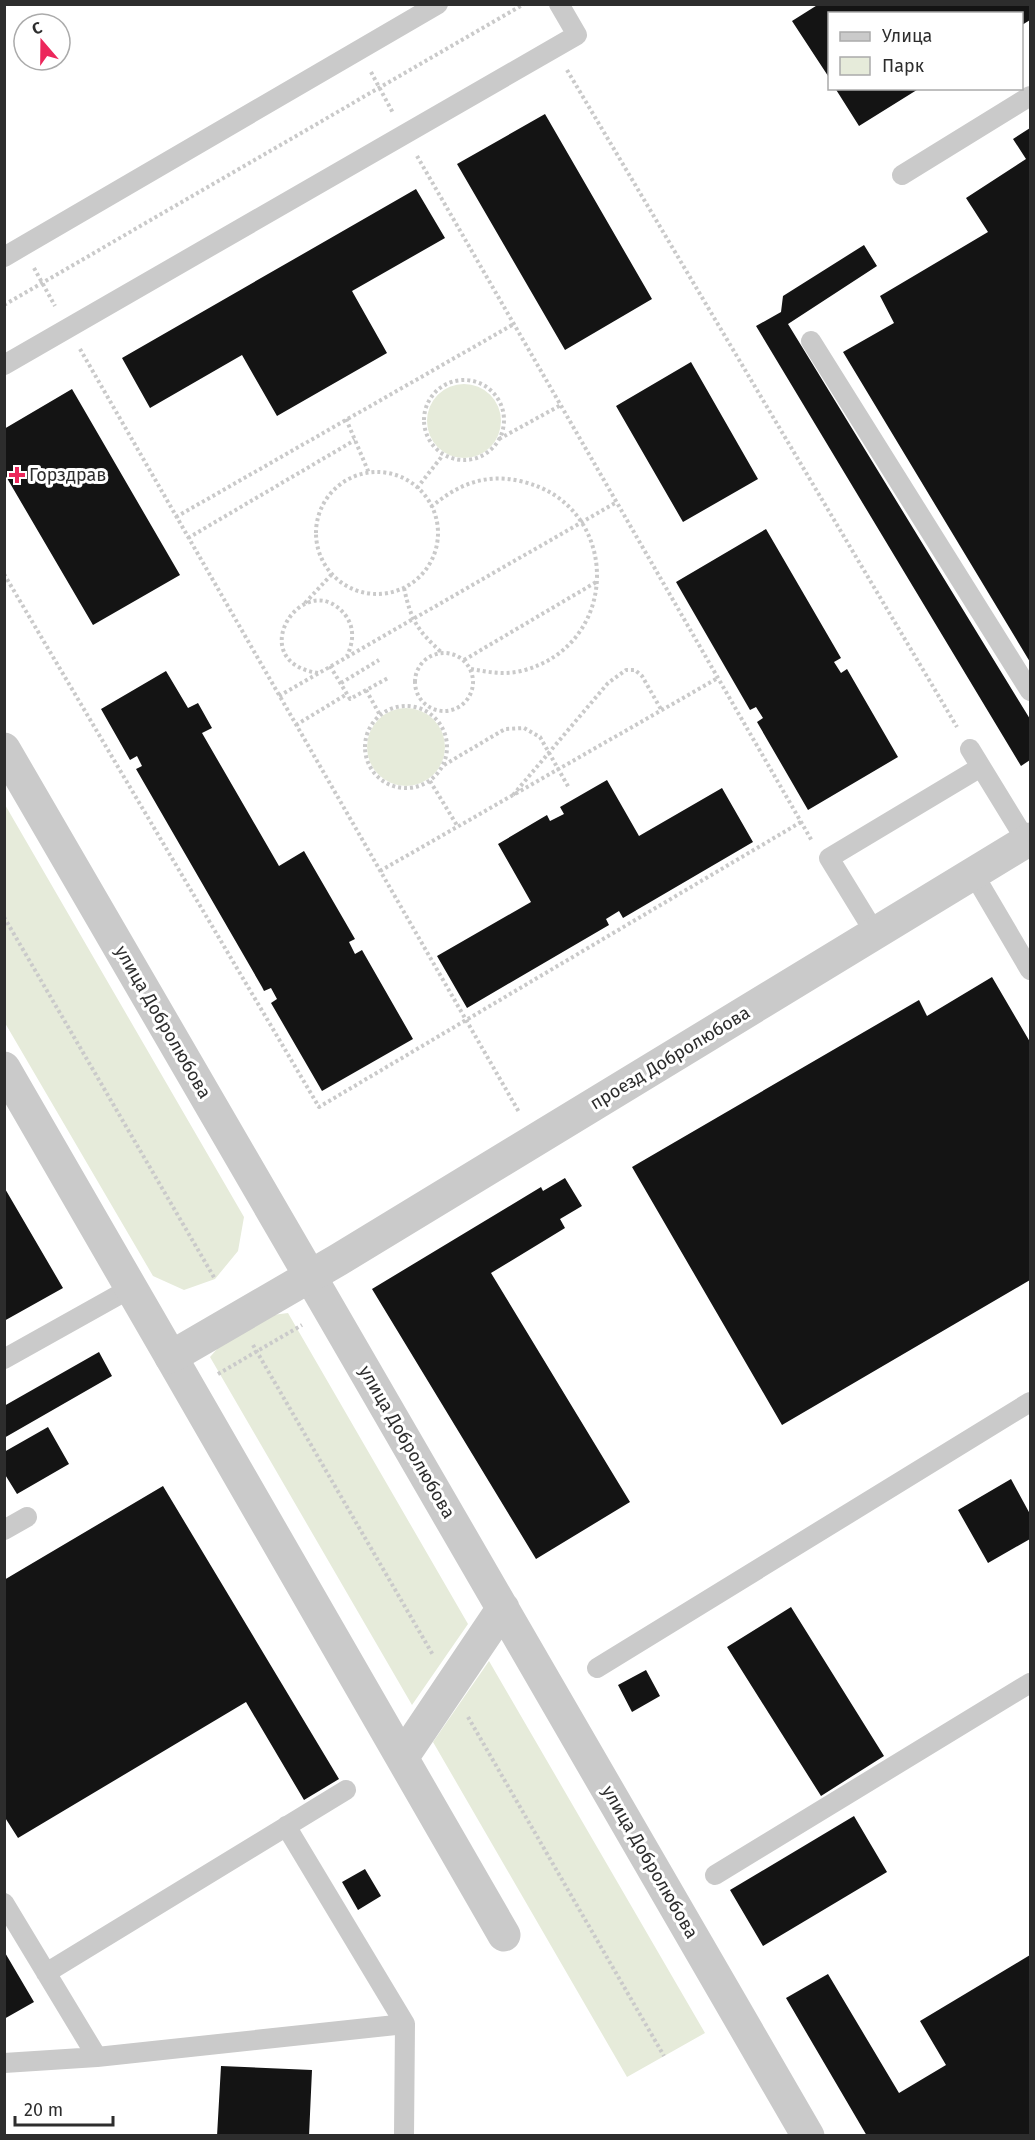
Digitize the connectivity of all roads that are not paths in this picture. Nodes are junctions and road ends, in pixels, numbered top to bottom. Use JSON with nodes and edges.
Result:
{"nodes":[{"id":1,"x":438,"y":4,"type":"edge"},
{"id":2,"x":559,"y":4,"type":"edge"},
{"id":3,"x":1030,"y":96,"type":"edge"},
{"id":4,"x":902,"y":175,"type":"dead end"},
{"id":5,"x":13,"y":252,"type":"edge"},
{"id":6,"x":811,"y":341,"type":"dead end"},
{"id":7,"x":4,"y":365,"type":"edge"},
{"id":8,"x":1030,"y":691,"type":"edge"},
{"id":9,"x":4,"y":749,"type":"edge"},
{"id":10,"x":970,"y":749,"type":"road end"},
{"id":11,"x":981,"y":766,"type":"junction"},
{"id":12,"x":1029,"y":841,"type":"edge"},
{"id":13,"x":973,"y":873,"type":"junction"},
{"id":14,"x":875,"y":933,"type":"junction"},
{"id":15,"x":1030,"y":970,"type":"edge"},
{"id":16,"x":4,"y":1068,"type":"edge"},
{"id":17,"x":310,"y":1276,"type":"junction"},
{"id":18,"x":131,"y":1288,"type":"junction"},
{"id":19,"x":171,"y":1357,"type":"junction"},
{"id":20,"x":4,"y":1359,"type":"edge"},
{"id":21,"x":1030,"y":1402,"type":"edge"},
{"id":22,"x":27,"y":1517,"type":"dead end"},
{"id":23,"x":4,"y":1530,"type":"edge"},
{"id":24,"x":503,"y":1608,"type":"junction"},
{"id":25,"x":597,"y":1668,"type":"dead end"},
{"id":26,"x":1030,"y":1683,"type":"edge"},
{"id":27,"x":402,"y":1758,"type":"junction"},
{"id":28,"x":346,"y":1790,"type":"dead end"},
{"id":29,"x":286,"y":1826,"type":"junction"},
{"id":30,"x":715,"y":1875,"type":"dead end"},
{"id":31,"x":4,"y":1903,"type":"edge"},
{"id":32,"x":504,"y":1935,"type":"dead end"},
{"id":33,"x":46,"y":1973,"type":"junction"},
{"id":34,"x":405,"y":2024,"type":"junction"},
{"id":35,"x":97,"y":2057,"type":"junction"},
{"id":36,"x":4,"y":2063,"type":"edge"},
{"id":37,"x":404,"y":2136,"type":"edge"},
{"id":38,"x":808,"y":2136,"type":"edge"}],
"edges":[{"from":1,"to":5,"type":"lane"},
{"from":2,"to":7,"type":"lane"},
{"from":3,"to":4,"type":"lane"},
{"from":6,"to":8,"type":"lane"},
{"from":9,"to":17,"type":"street","name":"улица Добролюбова"},
{"from":10,"to":11,"type":"lane"},
{"from":11,"to":12,"type":"lane"},
{"from":11,"to":14,"type":"lane"},
{"from":12,"to":13,"type":"street","name":"проезд Добролюбова"},
{"from":13,"to":14,"type":"street","name":"проезд Добролюбова"},
{"from":13,"to":15,"type":"lane"},
{"from":14,"to":17,"type":"street","name":"проезд Добролюбова"},
{"from":16,"to":18,"type":"street"},
{"from":17,"to":19,"type":"street","name":"проезд Добролюбова"},
{"from":17,"to":24,"type":"street","name":"улица Добролюбова"},
{"from":18,"to":19,"type":"street"},
{"from":18,"to":20,"type":"lane"},
{"from":19,"to":27,"type":"street"},
{"from":21,"to":25,"type":"lane"},
{"from":22,"to":23,"type":"lane"},
{"from":24,"to":27,"type":"street"},
{"from":24,"to":38,"type":"street","name":"улица Добролюбова"},
{"from":26,"to":30,"type":"lane"},
{"from":27,"to":32,"type":"street"},
{"from":28,"to":29,"type":"lane"},
{"from":29,"to":33,"type":"lane"},
{"from":29,"to":34,"type":"lane"},
{"from":31,"to":33,"type":"lane"},
{"from":33,"to":35,"type":"lane"},
{"from":34,"to":35,"type":"lane"},
{"from":34,"to":37,"type":"lane"},
{"from":35,"to":36,"type":"lane"}]}
